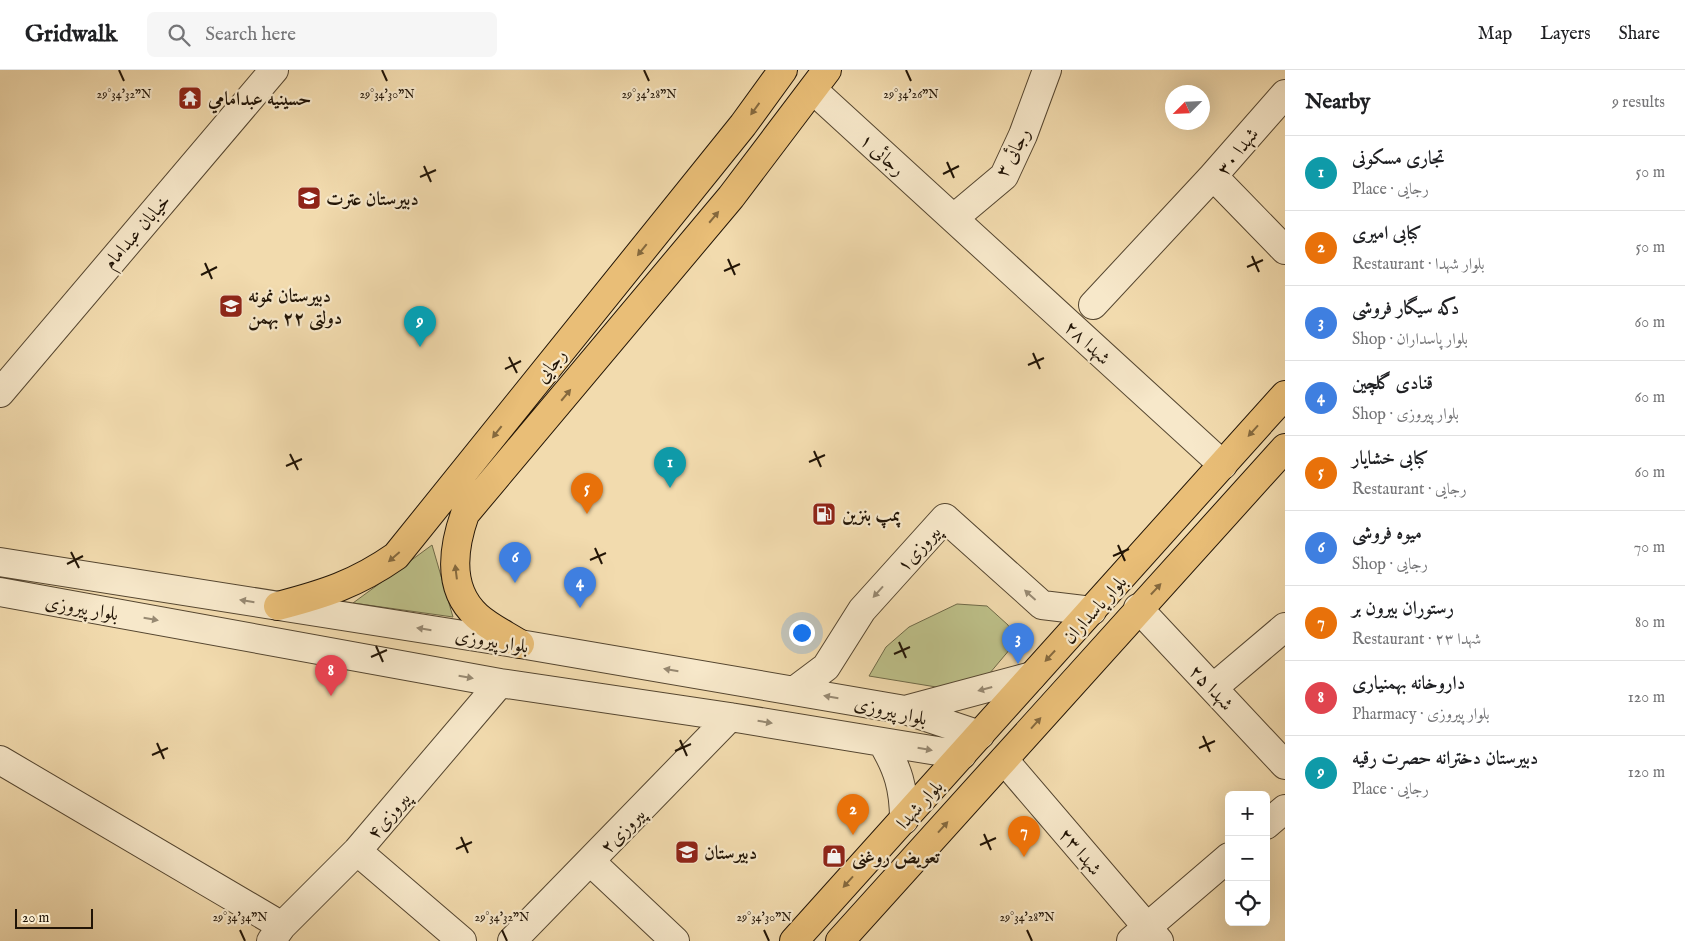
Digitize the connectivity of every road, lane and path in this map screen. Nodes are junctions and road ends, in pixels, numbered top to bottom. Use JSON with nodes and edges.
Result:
{"nodes":[{"id":1,"x":274,"y":70,"type":"edge"},
{"id":2,"x":783,"y":70,"type":"edge"},
{"id":3,"x":1047,"y":70,"type":"edge"},
{"id":4,"x":820,"y":80,"type":"edge"},
{"id":5,"x":1285,"y":94,"type":"edge"},
{"id":6,"x":1213,"y":176,"type":"junction"},
{"id":7,"x":954,"y":218,"type":"junction"},
{"id":8,"x":664,"y":224,"type":"junction"},
{"id":9,"x":689,"y":247,"type":"junction"},
{"id":10,"x":1285,"y":250,"type":"edge"},
{"id":11,"x":1094,"y":305,"type":"dead end"},
{"id":12,"x":5,"y":377,"type":"edge"},
{"id":13,"x":1285,"y":395,"type":"edge"},
{"id":14,"x":516,"y":407,"type":"junction"},
{"id":15,"x":538,"y":428,"type":"junction"},
{"id":16,"x":1285,"y":448,"type":"edge"},
{"id":17,"x":1222,"y":465,"type":"junction"},
{"id":18,"x":1154,"y":542,"type":"junction"},
{"id":19,"x":0,"y":562,"type":"edge"},
{"id":20,"x":1177,"y":566,"type":"junction"},
{"id":21,"x":0,"y":592,"type":"edge"},
{"id":22,"x":278,"y":606,"type":"junction"},
{"id":23,"x":1138,"y":608,"type":"junction"},
{"id":24,"x":1092,"y":611,"type":"junction"},
{"id":25,"x":1285,"y":627,"type":"edge"},
{"id":26,"x":520,"y":644,"type":"junction"},
{"id":27,"x":609,"y":660,"type":"junction"},
{"id":28,"x":1032,"y":676,"type":"junction"},
{"id":29,"x":500,"y":683,"type":"junction"},
{"id":30,"x":1213,"y":688,"type":"junction"},
{"id":31,"x":794,"y":691,"type":"junction"},
{"id":32,"x":604,"y":698,"type":"junction"},
{"id":33,"x":905,"y":710,"type":"junction"},
{"id":34,"x":730,"y":717,"type":"junction"},
{"id":35,"x":980,"y":735,"type":"junction"},
{"id":36,"x":882,"y":742,"type":"junction"},
{"id":37,"x":962,"y":755,"type":"junction"},
{"id":38,"x":0,"y":760,"type":"edge"},
{"id":39,"x":1004,"y":760,"type":"junction"},
{"id":40,"x":1285,"y":765,"type":"edge"},
{"id":41,"x":1285,"y":809,"type":"edge"},
{"id":42,"x":904,"y":820,"type":"junction"},
{"id":43,"x":1270,"y":822,"type":"edge"},
{"id":44,"x":357,"y":851,"type":"junction"},
{"id":45,"x":1225,"y":861,"type":"edge"},
{"id":46,"x":592,"y":862,"type":"junction"},
{"id":47,"x":276,"y":934,"type":"edge"},
{"id":48,"x":850,"y":937,"type":"edge"},
{"id":49,"x":1146,"y":937,"type":"edge"},
{"id":50,"x":462,"y":941,"type":"edge"},
{"id":51,"x":512,"y":941,"type":"edge"},
{"id":52,"x":675,"y":941,"type":"edge"},
{"id":53,"x":794,"y":941,"type":"edge"}],
"edges":[{"from":1,"to":12,"type":"street","name":"خیابان عبدامام"},
{"from":2,"to":8,"type":"main road","name":"رجایی","one_way":true},
{"from":3,"to":7,"type":"street","name":"رجائی ۳"},
{"from":4,"to":7,"type":"street","name":"رجائی ۱"},
{"from":9,"to":4,"type":"main road","name":"رجایی","one_way":true},
{"from":5,"to":6,"type":"street","name":"شهدا ۳۰"},
{"from":6,"to":10,"type":"street","name":"شهدا ۳۰"},
{"from":6,"to":11,"type":"street"},
{"from":7,"to":17,"type":"street","name":"شهدا ۲۸"},
{"from":8,"to":9,"type":"main road"},
{"from":8,"to":14,"type":"main road","name":"رجایی","one_way":true},
{"from":15,"to":9,"type":"main road","name":"رجایی","one_way":true},
{"from":13,"to":17,"type":"main road","name":"بلوار پاسداران","one_way":true},
{"from":14,"to":15,"type":"main road"},
{"from":14,"to":22,"type":"main road","name":"رجایی","one_way":true},
{"from":26,"to":15,"type":"main road","name":"رجایی","one_way":true},
{"from":16,"to":20,"type":"main road","name":"بلوار پاسداران"},
{"from":17,"to":18,"type":"main road","name":"بلوار پاسداران"},
{"from":18,"to":20,"type":"main road"},
{"from":18,"to":24,"type":"main road","name":"بلوار پاسداران"},
{"from":22,"to":19,"type":"street","name":"بلوار پیروزی","one_way":true},
{"from":23,"to":20,"type":"main road","name":"بلوار پاسداران","one_way":true},
{"from":21,"to":29,"type":"street","name":"بلوار پیروزی","one_way":true},
{"from":26,"to":22,"type":"street","name":"بلوار پیروزی","one_way":true},
{"from":23,"to":30,"type":"street","name":"شهدا ۲۵"},
{"from":39,"to":23,"type":"main road","name":"بلوار پاسداران","one_way":true},
{"from":24,"to":28,"type":"main road","name":"بلوار پاسداران","one_way":true},
{"from":24,"to":31,"type":"street","name":"پیروزی۱","one_way":true},
{"from":25,"to":30,"type":"street"},
{"from":26,"to":27,"type":"street","name":"بلوار پیروزی"},
{"from":31,"to":27,"type":"street","name":"بلوار پیروزی","one_way":true},
{"from":27,"to":32,"type":"street"},
{"from":28,"to":33,"type":"street","one_way":true},
{"from":28,"to":35,"type":"main road","name":"بلوار پاسداران"},
{"from":29,"to":32,"type":"street","name":"بلوار پیروزی"},
{"from":29,"to":44,"type":"street","name":"پیروزی۴"},
{"from":30,"to":40,"type":"street","name":"شهدا ۲۵"},
{"from":33,"to":31,"type":"street","name":"بلوار پیروزی","one_way":true},
{"from":32,"to":34,"type":"street","name":"بلوار پیروزی"},
{"from":33,"to":35,"type":"street","name":"بلوار پیروزی"},
{"from":34,"to":36,"type":"street","name":"بلوار پیروزی","one_way":true},
{"from":34,"to":46,"type":"street","name":"پیروزی۲"},
{"from":35,"to":37,"type":"main road","name":"بلوار پاسداران"},
{"from":35,"to":39,"type":"main road"},
{"from":36,"to":37,"type":"street","name":"بلوار پیروزی","one_way":true},
{"from":36,"to":42,"type":"street"},
{"from":37,"to":39,"type":"main road"},
{"from":37,"to":42,"type":"main road","name":"بلوار شهدا"},
{"from":38,"to":47,"type":"street"},
{"from":48,"to":39,"type":"main road","name":"بلوار شهدا","one_way":true},
{"from":39,"to":49,"type":"street","name":"شهدا ۲۳"},
{"from":41,"to":43,"type":"street"},
{"from":42,"to":53,"type":"main road","name":"بلوار شهدا","one_way":true},
{"from":44,"to":47,"type":"street","name":"پیروزی۴"},
{"from":44,"to":50,"type":"street"},
{"from":45,"to":49,"type":"street"},
{"from":46,"to":51,"type":"street","name":"پیروزی۲"},
{"from":46,"to":52,"type":"street"}]}
